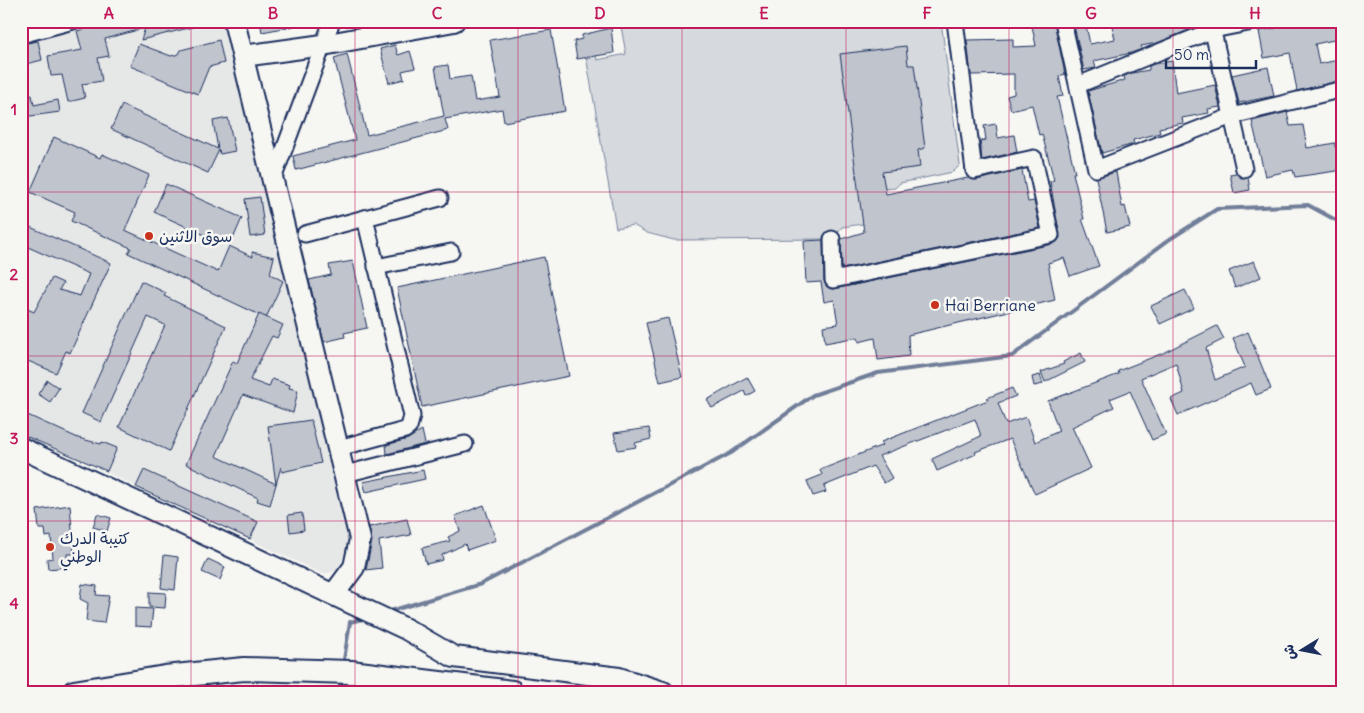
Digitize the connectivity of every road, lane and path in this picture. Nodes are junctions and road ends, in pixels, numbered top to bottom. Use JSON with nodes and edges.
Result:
{"nodes":[{"id":1,"x":73,"y":21,"type":"edge"},
{"id":2,"x":234,"y":21,"type":"edge"},
{"id":3,"x":332,"y":21,"type":"edge"},
{"id":4,"x":454,"y":21,"type":"edge"},
{"id":5,"x":955,"y":21,"type":"edge"},
{"id":6,"x":1063,"y":21,"type":"edge"},
{"id":7,"x":1258,"y":21,"type":"edge"},
{"id":8,"x":1212,"y":26,"type":"edge"},
{"id":9,"x":21,"y":35,"type":"edge"},
{"id":10,"x":323,"y":45,"type":"junction"},
{"id":11,"x":243,"y":56,"type":"junction"},
{"id":12,"x":1078,"y":85,"type":"junction"},
{"id":13,"x":1343,"y":89,"type":"edge"},
{"id":14,"x":1232,"y":116,"type":"junction"},
{"id":15,"x":1244,"y":169,"type":"dead end"},
{"id":16,"x":272,"y":182,"type":"junction"},
{"id":17,"x":440,"y":198,"type":"dead end"},
{"id":18,"x":365,"y":218,"type":"junction"},
{"id":19,"x":304,"y":234,"type":"dead end"},
{"id":20,"x":832,"y":239,"type":"dead end"},
{"id":21,"x":451,"y":252,"type":"dead end"},
{"id":22,"x":376,"y":268,"type":"junction"},
{"id":23,"x":465,"y":444,"type":"dead end"},
{"id":24,"x":21,"y":448,"type":"edge"},
{"id":25,"x":339,"y":448,"type":"junction"},
{"id":26,"x":345,"y":474,"type":"junction"},
{"id":27,"x":334,"y":594,"type":"junction"},
{"id":28,"x":74,"y":692,"type":"edge"},
{"id":29,"x":512,"y":692,"type":"edge"},
{"id":30,"x":663,"y":692,"type":"edge"}],
"edges":[{"from":1,"to":9,"type":"street"},
{"from":2,"to":11,"type":"main road"},
{"from":3,"to":10,"type":"street"},
{"from":4,"to":10,"type":"main road"},
{"from":5,"to":20,"type":"street"},
{"from":6,"to":12,"type":"street"},
{"from":7,"to":8,"type":"street"},
{"from":8,"to":12,"type":"street"},
{"from":8,"to":14,"type":"street"},
{"from":10,"to":11,"type":"main road"},
{"from":10,"to":16,"type":"street"},
{"from":11,"to":16,"type":"main road"},
{"from":12,"to":14,"type":"street"},
{"from":13,"to":14,"type":"street"},
{"from":14,"to":15,"type":"street"},
{"from":16,"to":25,"type":"main road"},
{"from":17,"to":18,"type":"street"},
{"from":18,"to":19,"type":"street"},
{"from":18,"to":22,"type":"street"},
{"from":21,"to":22,"type":"street"},
{"from":22,"to":25,"type":"street"},
{"from":23,"to":26,"type":"street"},
{"from":24,"to":27,"type":"main road"},
{"from":25,"to":26,"type":"main road"},
{"from":26,"to":27,"type":"main road"},
{"from":27,"to":30,"type":"main road"},
{"from":28,"to":29,"type":"highway"}]}
